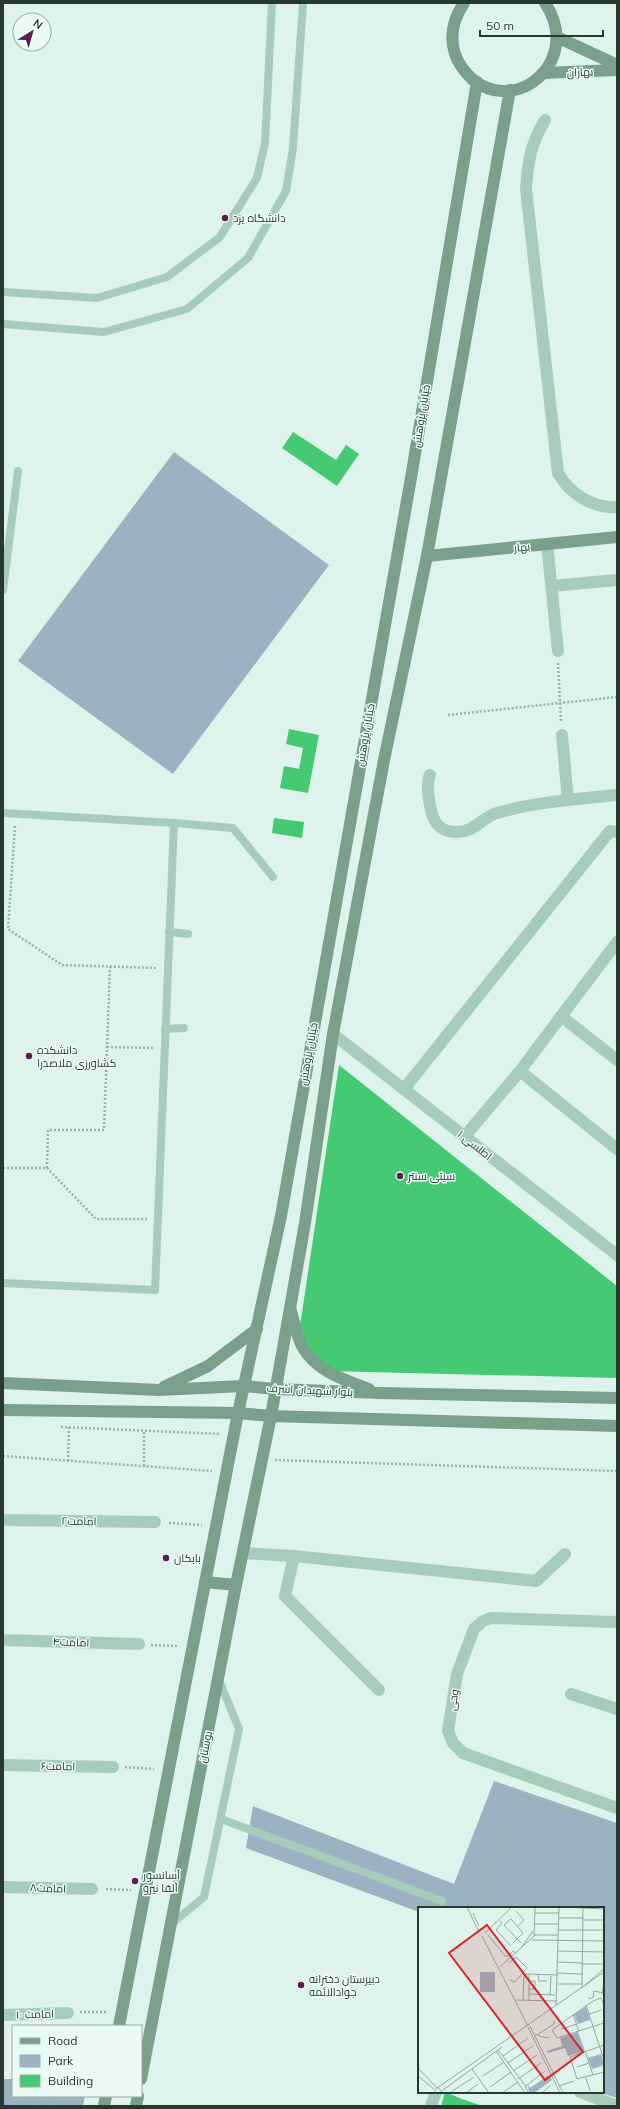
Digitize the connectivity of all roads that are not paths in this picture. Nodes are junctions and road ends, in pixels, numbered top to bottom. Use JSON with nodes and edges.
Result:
{"nodes":[{"id":1,"x":272,"y":3,"type":"edge"},
{"id":2,"x":303,"y":3,"type":"edge"},
{"id":3,"x":464,"y":3,"type":"edge"},
{"id":4,"x":545,"y":3,"type":"edge"},
{"id":5,"x":558,"y":37,"type":"junction"},
{"id":6,"x":617,"y":65,"type":"edge"},
{"id":7,"x":617,"y":70,"type":"edge"},
{"id":8,"x":543,"y":73,"type":"junction"},
{"id":9,"x":477,"y":82,"type":"junction"},
{"id":10,"x":510,"y":90,"type":"junction"},
{"id":11,"x":545,"y":120,"type":"dead end"},
{"id":12,"x":3,"y":292,"type":"edge"},
{"id":13,"x":3,"y":324,"type":"edge"},
{"id":14,"x":18,"y":471,"type":"dead end"},
{"id":15,"x":617,"y":507,"type":"edge"},
{"id":16,"x":617,"y":537,"type":"edge"},
{"id":17,"x":547,"y":544,"type":"junction"},
{"id":18,"x":427,"y":556,"type":"junction"},
{"id":19,"x":617,"y":580,"type":"edge"},
{"id":20,"x":552,"y":586,"type":"junction"},
{"id":21,"x":3,"y":590,"type":"edge"},
{"id":22,"x":558,"y":651,"type":"road end"},
{"id":23,"x":562,"y":735,"type":"road end"},
{"id":24,"x":430,"y":774,"type":"dead end"},
{"id":25,"x":617,"y":795,"type":"edge"},
{"id":26,"x":568,"y":800,"type":"junction"},
{"id":27,"x":3,"y":813,"type":"edge"},
{"id":28,"x":174,"y":823,"type":"junction"},
{"id":29,"x":617,"y":832,"type":"edge"},
{"id":30,"x":273,"y":877,"type":"dead end"},
{"id":31,"x":169,"y":932,"type":"junction"},
{"id":32,"x":188,"y":934,"type":"dead end"},
{"id":33,"x":617,"y":942,"type":"edge"},
{"id":34,"x":561,"y":1016,"type":"junction"},
{"id":35,"x":184,"y":1028,"type":"dead end"},
{"id":36,"x":165,"y":1029,"type":"junction"},
{"id":37,"x":333,"y":1034,"type":"junction"},
{"id":38,"x":617,"y":1060,"type":"edge"},
{"id":39,"x":520,"y":1072,"type":"junction"},
{"id":40,"x":404,"y":1089,"type":"junction"},
{"id":41,"x":464,"y":1136,"type":"junction"},
{"id":42,"x":617,"y":1149,"type":"edge"},
{"id":43,"x":617,"y":1255,"type":"edge"},
{"id":44,"x":3,"y":1282,"type":"edge"},
{"id":45,"x":140,"y":1289,"type":"junction"},
{"id":46,"x":140,"y":1298,"type":"dead end"},
{"id":47,"x":289,"y":1307,"type":"junction"},
{"id":48,"x":257,"y":1328,"type":"junction"},
{"id":49,"x":3,"y":1383,"type":"edge"},
{"id":50,"x":244,"y":1386,"type":"junction"},
{"id":51,"x":276,"y":1389,"type":"junction"},
{"id":52,"x":159,"y":1390,"type":"junction"},
{"id":53,"x":379,"y":1393,"type":"junction"},
{"id":54,"x":617,"y":1398,"type":"edge"},
{"id":55,"x":3,"y":1410,"type":"edge"},
{"id":56,"x":238,"y":1413,"type":"junction"},
{"id":57,"x":271,"y":1416,"type":"junction"},
{"id":58,"x":617,"y":1426,"type":"edge"},
{"id":59,"x":3,"y":1520,"type":"edge"},
{"id":60,"x":155,"y":1522,"type":"road end"},
{"id":61,"x":243,"y":1553,"type":"junction"},
{"id":62,"x":564,"y":1554,"type":"dead end"},
{"id":63,"x":294,"y":1556,"type":"junction"},
{"id":64,"x":206,"y":1582,"type":"junction"},
{"id":65,"x":236,"y":1585,"type":"junction"},
{"id":66,"x":617,"y":1622,"type":"edge"},
{"id":67,"x":3,"y":1640,"type":"edge"},
{"id":68,"x":139,"y":1644,"type":"road end"},
{"id":69,"x":218,"y":1679,"type":"junction"},
{"id":70,"x":379,"y":1690,"type":"dead end"},
{"id":71,"x":571,"y":1694,"type":"dead end"},
{"id":72,"x":617,"y":1709,"type":"edge"},
{"id":73,"x":3,"y":1765,"type":"edge"},
{"id":74,"x":113,"y":1767,"type":"road end"},
{"id":75,"x":617,"y":1808,"type":"edge"},
{"id":76,"x":221,"y":1819,"type":"junction"},
{"id":77,"x":3,"y":1887,"type":"edge"},
{"id":78,"x":92,"y":1889,"type":"road end"},
{"id":79,"x":442,"y":1901,"type":"dead end"},
{"id":80,"x":170,"y":1926,"type":"junction"},
{"id":81,"x":68,"y":2012,"type":"road end"},
{"id":82,"x":3,"y":2015,"type":"edge"},
{"id":83,"x":119,"y":2025,"type":"edge"},
{"id":84,"x":142,"y":2074,"type":"edge"},
{"id":85,"x":436,"y":2093,"type":"edge"},
{"id":86,"x":583,"y":2093,"type":"edge"},
{"id":87,"x":431,"y":2106,"type":"edge"},
{"id":88,"x":617,"y":2106,"type":"edge"}],
"edges":[{"from":1,"to":12,"type":"lane"},
{"from":2,"to":13,"type":"lane"},
{"from":3,"to":9,"type":"main road"},
{"from":4,"to":5,"type":"main road"},
{"from":5,"to":6,"type":"main road"},
{"from":5,"to":8,"type":"main road"},
{"from":7,"to":8,"type":"main road","name":"بهاران"},
{"from":8,"to":10,"type":"main road"},
{"from":9,"to":10,"type":"main road"},
{"from":9,"to":48,"type":"main road","name":"خیابان پژوهش"},
{"from":10,"to":18,"type":"main road","name":"خیابان پژوهش"},
{"from":11,"to":15,"type":"street"},
{"from":14,"to":21,"type":"lane"},
{"from":16,"to":17,"type":"main road","name":"بهار"},
{"from":17,"to":18,"type":"main road","name":"بهار"},
{"from":17,"to":20,"type":"street"},
{"from":18,"to":37,"type":"main road","name":"خیابان پژوهش"},
{"from":19,"to":20,"type":"street"},
{"from":20,"to":22,"type":"street"},
{"from":23,"to":26,"type":"street"},
{"from":24,"to":26,"type":"street"},
{"from":25,"to":26,"type":"street"},
{"from":27,"to":28,"type":"lane"},
{"from":28,"to":30,"type":"lane"},
{"from":28,"to":31,"type":"lane"},
{"from":29,"to":40,"type":"street"},
{"from":31,"to":32,"type":"lane"},
{"from":31,"to":36,"type":"lane"},
{"from":33,"to":34,"type":"street"},
{"from":34,"to":38,"type":"street"},
{"from":34,"to":39,"type":"street"},
{"from":35,"to":36,"type":"lane"},
{"from":36,"to":45,"type":"lane"},
{"from":37,"to":40,"type":"street","name":"اطلسی ۱"},
{"from":37,"to":47,"type":"main road","name":"خیابان پژوهش"},
{"from":39,"to":41,"type":"street"},
{"from":39,"to":42,"type":"street"},
{"from":40,"to":41,"type":"street","name":"اطلسی ۱"},
{"from":41,"to":43,"type":"street","name":"اطلسی ۱"},
{"from":44,"to":45,"type":"lane"},
{"from":45,"to":46,"type":"lane"},
{"from":47,"to":51,"type":"main road","name":"خیابان پژوهش"},
{"from":47,"to":53,"type":"main road"},
{"from":48,"to":50,"type":"main road","name":"خیابان پژوهش"},
{"from":48,"to":52,"type":"main road"},
{"from":49,"to":52,"type":"main road","name":"بلوار شهیدان اشرف"},
{"from":50,"to":51,"type":"main road","name":"بلوار شهیدان اشرف"},
{"from":50,"to":52,"type":"main road","name":"بلوار شهیدان اشرف"},
{"from":50,"to":56,"type":"main road","name":"خیابان پژوهش"},
{"from":51,"to":53,"type":"main road","name":"بلوار شهیدان اشرف"},
{"from":51,"to":57,"type":"main road","name":"خیابان پژوهش"},
{"from":53,"to":54,"type":"main road","name":"بلوار شهیدان اشرف"},
{"from":55,"to":56,"type":"main road"},
{"from":56,"to":57,"type":"main road"},
{"from":56,"to":64,"type":"main road"},
{"from":57,"to":58,"type":"main road"},
{"from":57,"to":61,"type":"main road","name":"بوستان"},
{"from":59,"to":60,"type":"street","name":"امامت۲"},
{"from":61,"to":63,"type":"street"},
{"from":61,"to":65,"type":"main road","name":"بوستان"},
{"from":62,"to":63,"type":"street"},
{"from":63,"to":70,"type":"street"},
{"from":64,"to":65,"type":"main road"},
{"from":64,"to":83,"type":"main road"},
{"from":65,"to":69,"type":"main road","name":"بوستان"},
{"from":66,"to":75,"type":"street","name":"وحی"},
{"from":67,"to":68,"type":"street","name":"امامت۴"},
{"from":69,"to":76,"type":"lane"},
{"from":69,"to":80,"type":"main road","name":"بوستان"},
{"from":71,"to":72,"type":"street"},
{"from":73,"to":74,"type":"street","name":"امامت۶"},
{"from":76,"to":79,"type":"lane"},
{"from":76,"to":80,"type":"lane"},
{"from":77,"to":78,"type":"street","name":"امامت۸"},
{"from":80,"to":84,"type":"main road","name":"بوستان"},
{"from":81,"to":82,"type":"street","name":"امامت ۱۰"},
{"from":85,"to":87,"type":"street"},
{"from":86,"to":88,"type":"street"}]}
